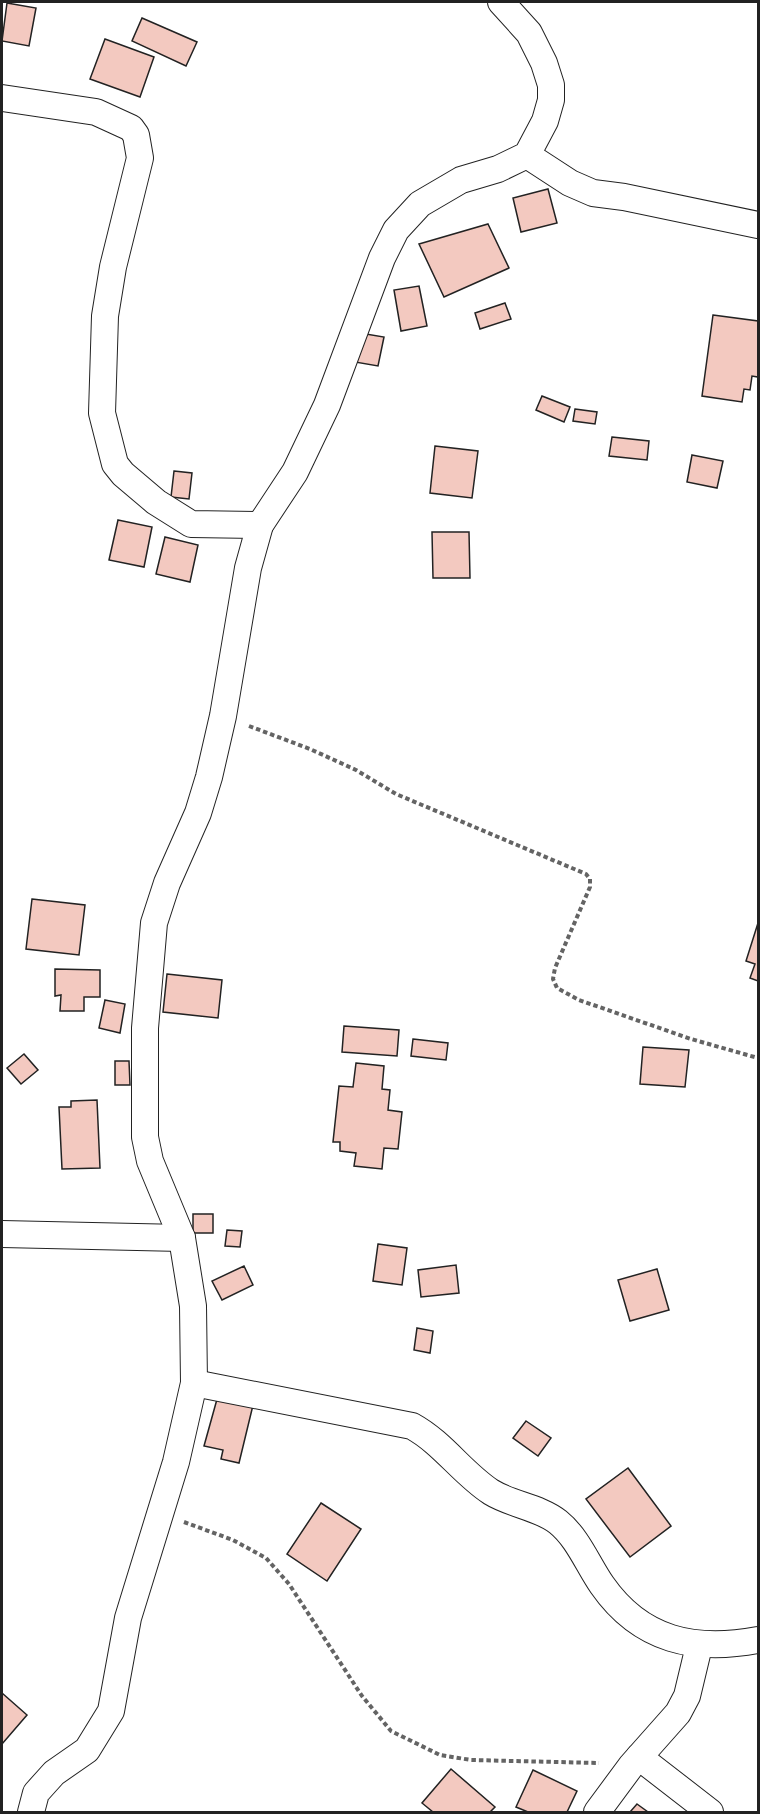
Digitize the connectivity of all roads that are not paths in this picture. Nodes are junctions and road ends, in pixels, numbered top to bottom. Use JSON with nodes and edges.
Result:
{"nodes":[{"id":1,"x":501,"y":2,"type":"edge"},
{"id":2,"x":2,"y":98,"type":"edge"},
{"id":3,"x":527,"y":155,"type":"junction"},
{"id":4,"x":759,"y":225,"type":"edge"},
{"id":5,"x":260,"y":525,"type":"junction"},
{"id":6,"x":2,"y":1234,"type":"edge"},
{"id":7,"x":182,"y":1238,"type":"junction"},
{"id":8,"x":194,"y":1383,"type":"junction"},
{"id":9,"x":759,"y":1640,"type":"edge"},
{"id":10,"x":699,"y":1646,"type":"junction"},
{"id":11,"x":635,"y":1761,"type":"junction"},
{"id":12,"x":31,"y":1812,"type":"edge"},
{"id":13,"x":597,"y":1812,"type":"edge"},
{"id":14,"x":710,"y":1812,"type":"edge"}],
"edges":[{"from":1,"to":3,"type":"street"},
{"from":2,"to":5,"type":"street"},
{"from":3,"to":4,"type":"street"},
{"from":3,"to":5,"type":"street"},
{"from":5,"to":7,"type":"street"},
{"from":6,"to":7,"type":"street"},
{"from":7,"to":8,"type":"street"},
{"from":8,"to":10,"type":"street"},
{"from":8,"to":12,"type":"street"},
{"from":9,"to":10,"type":"street"},
{"from":10,"to":11,"type":"street"},
{"from":11,"to":13,"type":"street"},
{"from":11,"to":14,"type":"street"}]}
